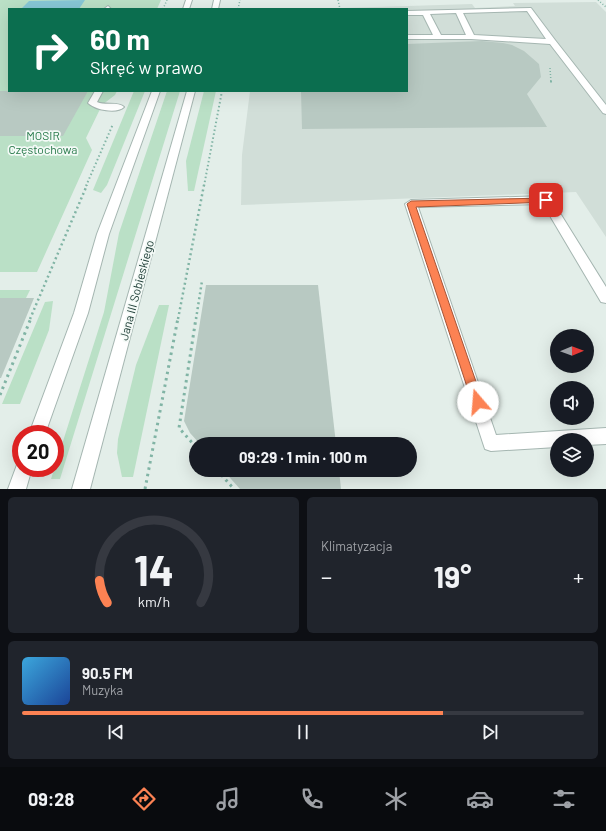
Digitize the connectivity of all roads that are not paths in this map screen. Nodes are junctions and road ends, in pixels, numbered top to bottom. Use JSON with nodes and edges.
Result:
{"nodes":[{"id":1,"x":458,"y":11,"type":"junction"},
{"id":2,"x":425,"y":12,"type":"junction"},
{"id":3,"x":408,"y":13,"type":"edge"},
{"id":4,"x":408,"y":37,"type":"edge"},
{"id":5,"x":438,"y":37,"type":"junction"},
{"id":6,"x":471,"y":37,"type":"junction"},
{"id":7,"x":552,"y":42,"type":"junction"},
{"id":8,"x":98,"y":92,"type":"edge"},
{"id":9,"x":156,"y":92,"type":"edge"},
{"id":10,"x":191,"y":92,"type":"edge"},
{"id":11,"x":120,"y":107,"type":"road end"},
{"id":12,"x":606,"y":111,"type":"edge"},
{"id":13,"x":606,"y":298,"type":"edge"},
{"id":14,"x":40,"y":425,"type":"edge"},
{"id":15,"x":606,"y":436,"type":"edge"},
{"id":16,"x":21,"y":477,"type":"edge"},
{"id":17,"x":17,"y":489,"type":"edge"},
{"id":18,"x":81,"y":489,"type":"edge"}],
"edges":[{"from":1,"to":2,"type":"street"},
{"from":1,"to":6,"type":"street"},
{"from":1,"to":7,"type":"street"},
{"from":2,"to":3,"type":"street"},
{"from":2,"to":5,"type":"street"},
{"from":4,"to":5,"type":"street"},
{"from":5,"to":6,"type":"street"},
{"from":6,"to":7,"type":"street"},
{"from":7,"to":12,"type":"street"},
{"from":8,"to":11,"type":"street"},
{"from":9,"to":14,"type":"street"},
{"from":10,"to":18,"type":"street","name":"Jana III Sobieskiego"},
{"from":13,"to":15,"type":"street"},
{"from":16,"to":17,"type":"street"}]}
